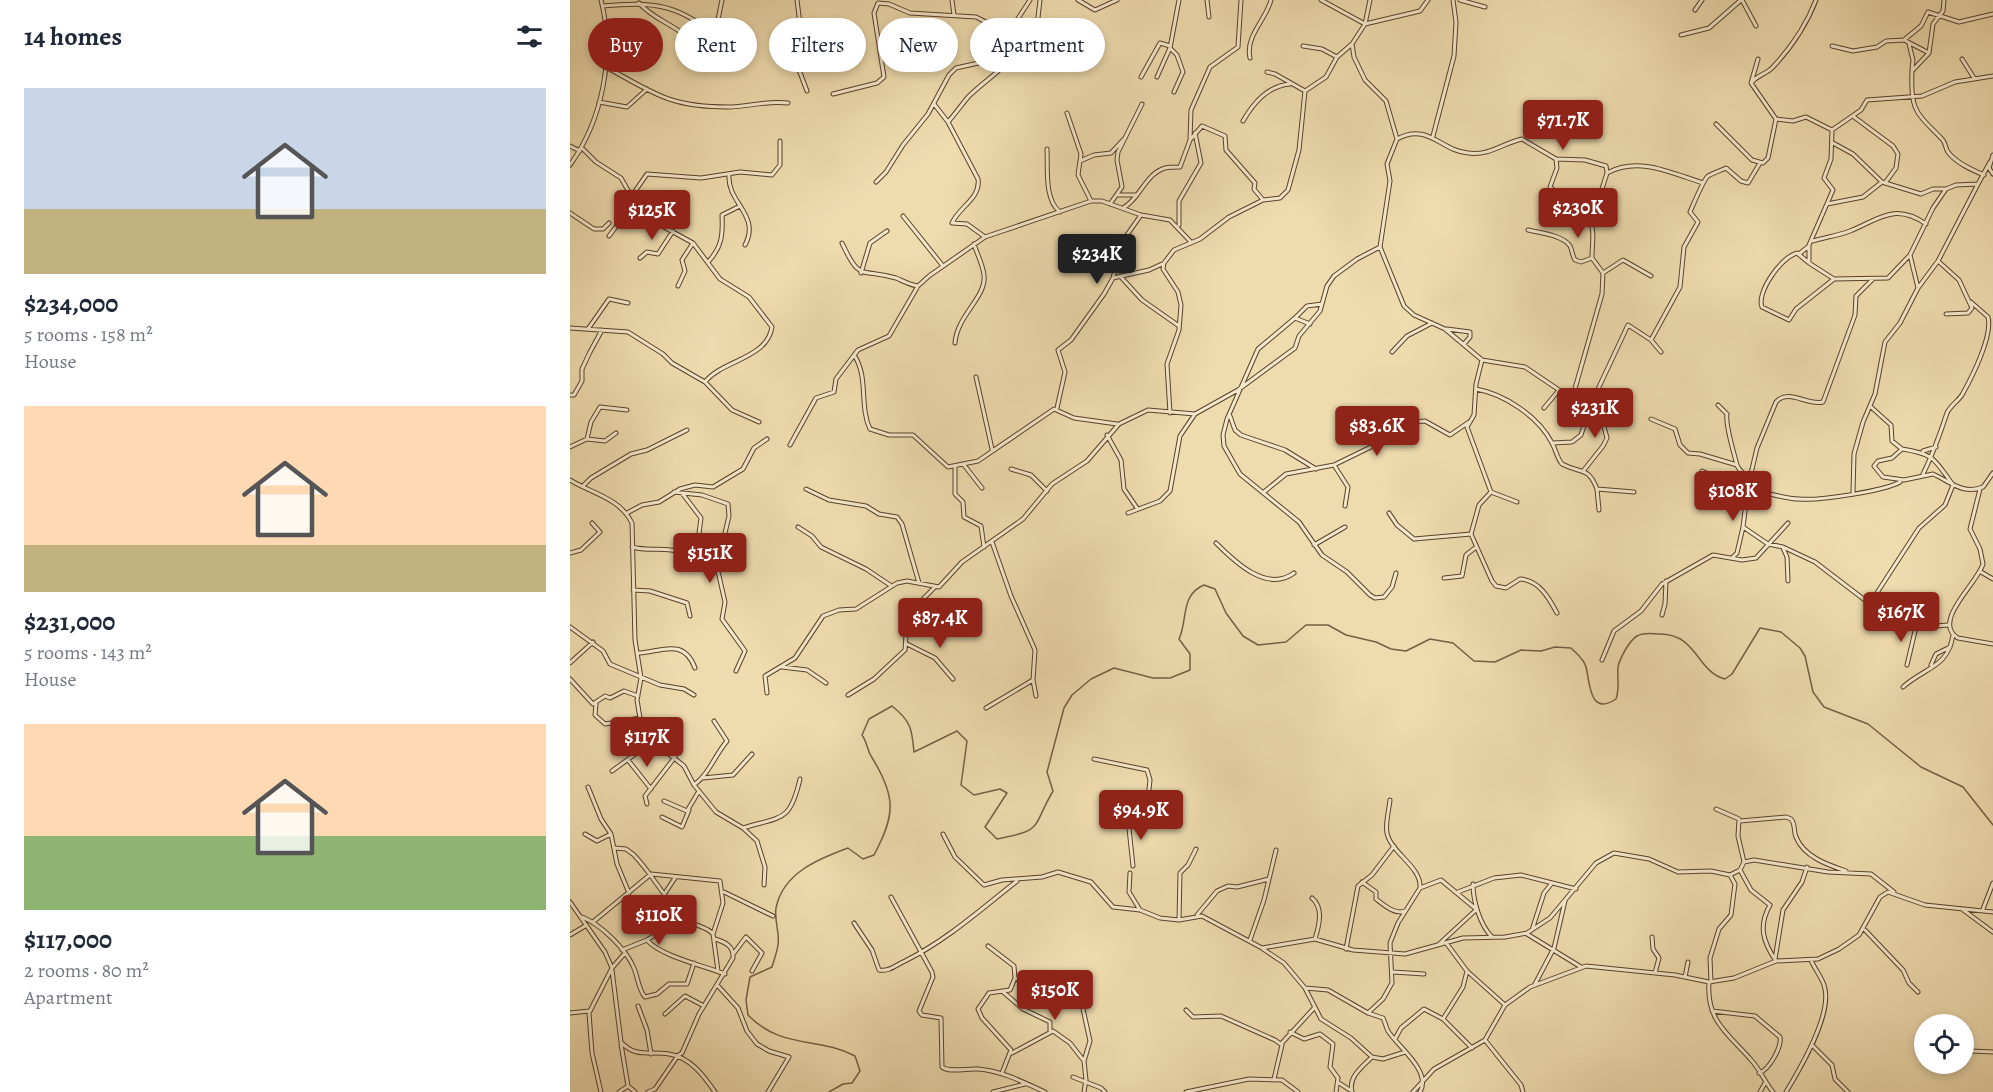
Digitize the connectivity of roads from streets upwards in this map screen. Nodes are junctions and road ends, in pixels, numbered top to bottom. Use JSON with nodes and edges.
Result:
{"nodes":[{"id":1,"x":601,"y":0,"type":"edge"},
{"id":2,"x":722,"y":0,"type":"edge"},
{"id":3,"x":797,"y":0,"type":"edge"},
{"id":4,"x":952,"y":0,"type":"edge"},
{"id":5,"x":1030,"y":0,"type":"edge"},
{"id":6,"x":1040,"y":0,"type":"edge"},
{"id":7,"x":1078,"y":0,"type":"edge"},
{"id":8,"x":1118,"y":0,"type":"edge"},
{"id":9,"x":1179,"y":0,"type":"edge"},
{"id":10,"x":1207,"y":0,"type":"edge"},
{"id":11,"x":1241,"y":0,"type":"edge"},
{"id":12,"x":1271,"y":0,"type":"edge"},
{"id":13,"x":1321,"y":0,"type":"edge"},
{"id":14,"x":1370,"y":0,"type":"edge"},
{"id":15,"x":1428,"y":0,"type":"edge"},
{"id":16,"x":1453,"y":0,"type":"edge"},
{"id":17,"x":1460,"y":0,"type":"edge"},
{"id":18,"x":1702,"y":0,"type":"edge"},
{"id":19,"x":1742,"y":0,"type":"edge"},
{"id":20,"x":1816,"y":0,"type":"edge"},
{"id":21,"x":1944,"y":0,"type":"edge"},
{"id":22,"x":638,"y":2,"type":"junction"},
{"id":23,"x":603,"y":6,"type":"junction"},
{"id":24,"x":1485,"y":7,"type":"dead end"},
{"id":25,"x":1695,"y":10,"type":"dead end"},
{"id":26,"x":1993,"y":14,"type":"edge"},
{"id":27,"x":954,"y":15,"type":"junction"},
{"id":28,"x":1209,"y":17,"type":"dead end"},
{"id":29,"x":1938,"y":17,"type":"junction"},
{"id":30,"x":605,"y":18,"type":"edge"},
{"id":31,"x":692,"y":18,"type":"edge"},
{"id":32,"x":718,"y":18,"type":"edge"},
{"id":33,"x":978,"y":18,"type":"edge"},
{"id":34,"x":1018,"y":18,"type":"edge"},
{"id":35,"x":1038,"y":18,"type":"edge"},
{"id":36,"x":1365,"y":24,"type":"junction"},
{"id":37,"x":1756,"y":26,"type":"dead end"},
{"id":38,"x":675,"y":27,"type":"edge"},
{"id":39,"x":1681,"y":35,"type":"dead end"},
{"id":40,"x":1904,"y":40,"type":"junction"},
{"id":41,"x":1352,"y":44,"type":"junction"},
{"id":42,"x":1909,"y":44,"type":"junction"},
{"id":43,"x":1303,"y":46,"type":"dead end"},
{"id":44,"x":1832,"y":46,"type":"dead end"},
{"id":45,"x":1170,"y":47,"type":"junction"},
{"id":46,"x":1929,"y":53,"type":"junction"},
{"id":47,"x":1337,"y":57,"type":"junction"},
{"id":48,"x":1250,"y":58,"type":"dead end"},
{"id":49,"x":1962,"y":59,"type":"dead end"},
{"id":50,"x":1758,"y":60,"type":"dead end"},
{"id":51,"x":970,"y":65,"type":"edge"},
{"id":52,"x":1912,"y":71,"type":"junction"},
{"id":53,"x":605,"y":72,"type":"edge"},
{"id":54,"x":615,"y":72,"type":"edge"},
{"id":55,"x":998,"y":72,"type":"edge"},
{"id":56,"x":1266,"y":72,"type":"dead end"},
{"id":57,"x":1141,"y":76,"type":"dead end"},
{"id":58,"x":1993,"y":76,"type":"edge"},
{"id":59,"x":1157,"y":77,"type":"dead end"},
{"id":60,"x":1974,"y":78,"type":"junction"},
{"id":61,"x":1751,"y":83,"type":"junction"},
{"id":62,"x":1290,"y":84,"type":"junction"},
{"id":63,"x":1912,"y":89,"type":"junction"},
{"id":64,"x":647,"y":90,"type":"junction"},
{"id":65,"x":1305,"y":91,"type":"junction"},
{"id":66,"x":807,"y":92,"type":"dead end"},
{"id":67,"x":1174,"y":92,"type":"dead end"},
{"id":68,"x":834,"y":94,"type":"dead end"},
{"id":69,"x":1912,"y":96,"type":"junction"},
{"id":70,"x":1904,"y":97,"type":"junction"},
{"id":71,"x":599,"y":102,"type":"junction"},
{"id":72,"x":788,"y":103,"type":"dead end"},
{"id":73,"x":934,"y":104,"type":"junction"},
{"id":74,"x":1142,"y":104,"type":"dead end"},
{"id":75,"x":1067,"y":113,"type":"dead end"},
{"id":76,"x":1854,"y":116,"type":"junction"},
{"id":77,"x":1776,"y":119,"type":"junction"},
{"id":78,"x":1243,"y":121,"type":"dead end"},
{"id":79,"x":948,"y":122,"type":"junction"},
{"id":80,"x":1716,"y":124,"type":"dead end"},
{"id":81,"x":1832,"y":130,"type":"junction"},
{"id":82,"x":1129,"y":133,"type":"junction"},
{"id":83,"x":1195,"y":133,"type":"junction"},
{"id":84,"x":1432,"y":136,"type":"junction"},
{"id":85,"x":1190,"y":140,"type":"junction"},
{"id":86,"x":1397,"y":140,"type":"junction"},
{"id":87,"x":780,"y":141,"type":"dead end"},
{"id":88,"x":1833,"y":143,"type":"junction"},
{"id":89,"x":570,"y":146,"type":"edge"},
{"id":90,"x":1047,"y":149,"type":"dead end"},
{"id":91,"x":582,"y":150,"type":"junction"},
{"id":92,"x":1993,"y":155,"type":"edge"},
{"id":93,"x":1556,"y":159,"type":"junction"},
{"id":94,"x":1080,"y":161,"type":"junction"},
{"id":95,"x":1990,"y":162,"type":"junction"},
{"id":96,"x":1760,"y":163,"type":"junction"},
{"id":97,"x":570,"y":165,"type":"edge"},
{"id":98,"x":1607,"y":173,"type":"junction"},
{"id":99,"x":729,"y":174,"type":"junction"},
{"id":100,"x":1993,"y":174,"type":"edge"},
{"id":101,"x":1984,"y":175,"type":"junction"},
{"id":102,"x":876,"y":182,"type":"dead end"},
{"id":103,"x":1703,"y":183,"type":"junction"},
{"id":104,"x":1884,"y":183,"type":"junction"},
{"id":105,"x":1978,"y":184,"type":"junction"},
{"id":106,"x":1946,"y":189,"type":"junction"},
{"id":107,"x":1118,"y":195,"type":"junction"},
{"id":108,"x":1137,"y":195,"type":"junction"},
{"id":109,"x":631,"y":197,"type":"junction"},
{"id":110,"x":1263,"y":200,"type":"junction"},
{"id":111,"x":1091,"y":201,"type":"junction"},
{"id":112,"x":634,"y":203,"type":"junction"},
{"id":113,"x":1110,"y":204,"type":"junction"},
{"id":114,"x":1827,"y":204,"type":"junction"},
{"id":115,"x":741,"y":206,"type":"junction"},
{"id":116,"x":1123,"y":208,"type":"junction"},
{"id":117,"x":1592,"y":211,"type":"junction"},
{"id":118,"x":1060,"y":212,"type":"junction"},
{"id":119,"x":570,"y":213,"type":"edge"},
{"id":120,"x":1140,"y":215,"type":"junction"},
{"id":121,"x":903,"y":216,"type":"dead end"},
{"id":122,"x":1587,"y":216,"type":"junction"},
{"id":123,"x":1591,"y":221,"type":"junction"},
{"id":124,"x":609,"y":223,"type":"dead end"},
{"id":125,"x":1926,"y":224,"type":"junction"},
{"id":126,"x":1179,"y":227,"type":"junction"},
{"id":127,"x":1528,"y":230,"type":"dead end"},
{"id":128,"x":673,"y":231,"type":"junction"},
{"id":129,"x":887,"y":231,"type":"dead end"},
{"id":130,"x":609,"y":236,"type":"dead end"},
{"id":131,"x":985,"y":237,"type":"junction"},
{"id":132,"x":1813,"y":240,"type":"junction"},
{"id":133,"x":1190,"y":241,"type":"junction"},
{"id":134,"x":693,"y":243,"type":"junction"},
{"id":135,"x":842,"y":243,"type":"dead end"},
{"id":136,"x":974,"y":244,"type":"junction"},
{"id":137,"x":745,"y":245,"type":"dead end"},
{"id":138,"x":1809,"y":245,"type":"junction"},
{"id":139,"x":1380,"y":247,"type":"junction"},
{"id":140,"x":1799,"y":254,"type":"junction"},
{"id":141,"x":1910,"y":255,"type":"junction"},
{"id":142,"x":640,"y":258,"type":"dead end"},
{"id":143,"x":1592,"y":258,"type":"junction"},
{"id":144,"x":1938,"y":261,"type":"junction"},
{"id":145,"x":708,"y":262,"type":"junction"},
{"id":146,"x":1164,"y":263,"type":"junction"},
{"id":147,"x":1809,"y":263,"type":"junction"},
{"id":148,"x":943,"y":266,"type":"junction"},
{"id":149,"x":861,"y":273,"type":"junction"},
{"id":150,"x":1603,"y":273,"type":"junction"},
{"id":151,"x":1120,"y":276,"type":"junction"},
{"id":152,"x":1651,"y":276,"type":"dead end"},
{"id":153,"x":1113,"y":278,"type":"junction"},
{"id":154,"x":1834,"y":279,"type":"junction"},
{"id":155,"x":1874,"y":280,"type":"junction"},
{"id":156,"x":678,"y":286,"type":"dead end"},
{"id":157,"x":918,"y":286,"type":"junction"},
{"id":158,"x":1918,"y":288,"type":"junction"},
{"id":159,"x":1971,"y":302,"type":"junction"},
{"id":160,"x":628,"y":303,"type":"dead end"},
{"id":161,"x":1322,"y":304,"type":"junction"},
{"id":162,"x":1946,"y":314,"type":"dead end"},
{"id":163,"x":1295,"y":318,"type":"junction"},
{"id":164,"x":1432,"y":323,"type":"junction"},
{"id":165,"x":1310,"y":324,"type":"junction"},
{"id":166,"x":1179,"y":326,"type":"junction"},
{"id":167,"x":570,"y":328,"type":"edge"},
{"id":168,"x":588,"y":329,"type":"junction"},
{"id":169,"x":1445,"y":329,"type":"junction"},
{"id":170,"x":602,"y":330,"type":"junction"},
{"id":171,"x":1651,"y":340,"type":"junction"},
{"id":172,"x":955,"y":343,"type":"dead end"},
{"id":173,"x":1464,"y":344,"type":"junction"},
{"id":174,"x":1392,"y":352,"type":"dead end"},
{"id":175,"x":1661,"y":352,"type":"dead end"},
{"id":176,"x":854,"y":355,"type":"junction"},
{"id":177,"x":1482,"y":360,"type":"junction"},
{"id":178,"x":976,"y":377,"type":"dead end"},
{"id":179,"x":705,"y":382,"type":"junction"},
{"id":180,"x":1245,"y":384,"type":"junction"},
{"id":181,"x":1476,"y":389,"type":"junction"},
{"id":182,"x":1559,"y":390,"type":"junction"},
{"id":183,"x":1574,"y":392,"type":"junction"},
{"id":184,"x":570,"y":395,"type":"edge"},
{"id":185,"x":1591,"y":404,"type":"junction"},
{"id":186,"x":1718,"y":405,"type":"dead end"},
{"id":187,"x":1870,"y":407,"type":"junction"},
{"id":188,"x":1057,"y":408,"type":"junction"},
{"id":189,"x":1544,"y":408,"type":"dead end"},
{"id":190,"x":627,"y":410,"type":"dead end"},
{"id":191,"x":1170,"y":413,"type":"junction"},
{"id":192,"x":1195,"y":414,"type":"junction"},
{"id":193,"x":1230,"y":414,"type":"junction"},
{"id":194,"x":1651,"y":419,"type":"dead end"},
{"id":195,"x":759,"y":422,"type":"dead end"},
{"id":196,"x":1469,"y":422,"type":"junction"},
{"id":197,"x":1119,"y":424,"type":"junction"},
{"id":198,"x":687,"y":430,"type":"dead end"},
{"id":199,"x":616,"y":432,"type":"dead end"},
{"id":200,"x":1107,"y":435,"type":"junction"},
{"id":201,"x":587,"y":439,"type":"junction"},
{"id":202,"x":767,"y":439,"type":"dead end"},
{"id":203,"x":1553,"y":443,"type":"junction"},
{"id":204,"x":790,"y":445,"type":"dead end"},
{"id":205,"x":570,"y":447,"type":"edge"},
{"id":206,"x":1936,"y":447,"type":"junction"},
{"id":207,"x":1902,"y":448,"type":"junction"},
{"id":208,"x":992,"y":449,"type":"junction"},
{"id":209,"x":1921,"y":452,"type":"junction"},
{"id":210,"x":1931,"y":456,"type":"junction"},
{"id":211,"x":964,"y":465,"type":"junction"},
{"id":212,"x":1334,"y":465,"type":"junction"},
{"id":213,"x":1737,"y":465,"type":"junction"},
{"id":214,"x":954,"y":467,"type":"junction"},
{"id":215,"x":1011,"y":469,"type":"dead end"},
{"id":216,"x":1316,"y":469,"type":"junction"},
{"id":217,"x":1584,"y":470,"type":"junction"},
{"id":218,"x":1702,"y":471,"type":"dead end"},
{"id":219,"x":1993,"y":473,"type":"edge"},
{"id":220,"x":1923,"y":474,"type":"junction"},
{"id":221,"x":570,"y":480,"type":"edge"},
{"id":222,"x":1900,"y":482,"type":"dead end"},
{"id":223,"x":1749,"y":483,"type":"junction"},
{"id":224,"x":1953,"y":485,"type":"junction"},
{"id":225,"x":583,"y":486,"type":"junction"},
{"id":226,"x":982,"y":488,"type":"dead end"},
{"id":227,"x":806,"y":489,"type":"dead end"},
{"id":228,"x":1597,"y":489,"type":"junction"},
{"id":229,"x":1980,"y":489,"type":"junction"},
{"id":230,"x":1047,"y":491,"type":"junction"},
{"id":231,"x":674,"y":492,"type":"junction"},
{"id":232,"x":1264,"y":492,"type":"junction"},
{"id":233,"x":1491,"y":492,"type":"junction"},
{"id":234,"x":1634,"y":492,"type":"dead end"},
{"id":235,"x":1853,"y":492,"type":"junction"},
{"id":236,"x":1748,"y":493,"type":"junction"},
{"id":237,"x":682,"y":494,"type":"junction"},
{"id":238,"x":1517,"y":502,"type":"dead end"},
{"id":239,"x":1345,"y":506,"type":"dead end"},
{"id":240,"x":1137,"y":508,"type":"junction"},
{"id":241,"x":1599,"y":510,"type":"dead end"},
{"id":242,"x":627,"y":513,"type":"junction"},
{"id":243,"x":1128,"y":513,"type":"dead end"},
{"id":244,"x":1389,"y":513,"type":"dead end"},
{"id":245,"x":592,"y":523,"type":"dead end"},
{"id":246,"x":1788,"y":523,"type":"dead end"},
{"id":247,"x":798,"y":527,"type":"dead end"},
{"id":248,"x":1345,"y":527,"type":"dead end"},
{"id":249,"x":1743,"y":527,"type":"junction"},
{"id":250,"x":1471,"y":534,"type":"junction"},
{"id":251,"x":992,"y":542,"type":"junction"},
{"id":252,"x":1216,"y":543,"type":"dead end"},
{"id":253,"x":1768,"y":544,"type":"junction"},
{"id":254,"x":1314,"y":545,"type":"junction"},
{"id":255,"x":632,"y":547,"type":"junction"},
{"id":256,"x":984,"y":547,"type":"junction"},
{"id":257,"x":1783,"y":547,"type":"junction"},
{"id":258,"x":1475,"y":548,"type":"junction"},
{"id":259,"x":570,"y":553,"type":"edge"},
{"id":260,"x":696,"y":557,"type":"junction"},
{"id":261,"x":1732,"y":558,"type":"junction"},
{"id":262,"x":717,"y":567,"type":"junction"},
{"id":263,"x":1981,"y":572,"type":"junction"},
{"id":264,"x":1294,"y":573,"type":"dead end"},
{"id":265,"x":1396,"y":573,"type":"dead end"},
{"id":266,"x":1444,"y":578,"type":"dead end"},
{"id":267,"x":1993,"y":579,"type":"edge"},
{"id":268,"x":1666,"y":581,"type":"junction"},
{"id":269,"x":1788,"y":581,"type":"dead end"},
{"id":270,"x":919,"y":583,"type":"junction"},
{"id":271,"x":890,"y":585,"type":"junction"},
{"id":272,"x":934,"y":588,"type":"junction"},
{"id":273,"x":633,"y":590,"type":"junction"},
{"id":274,"x":1870,"y":603,"type":"junction"},
{"id":275,"x":1557,"y":613,"type":"dead end"},
{"id":276,"x":1662,"y":615,"type":"dead end"},
{"id":277,"x":690,"y":616,"type":"dead end"},
{"id":278,"x":1948,"y":625,"type":"junction"},
{"id":279,"x":570,"y":627,"type":"edge"},
{"id":280,"x":1916,"y":627,"type":"junction"},
{"id":281,"x":1953,"y":635,"type":"junction"},
{"id":282,"x":593,"y":642,"type":"junction"},
{"id":283,"x":907,"y":644,"type":"junction"},
{"id":284,"x":1993,"y":644,"type":"edge"},
{"id":285,"x":1950,"y":647,"type":"junction"},
{"id":286,"x":638,"y":653,"type":"junction"},
{"id":287,"x":571,"y":660,"type":"edge"},
{"id":288,"x":1602,"y":660,"type":"dead end"},
{"id":289,"x":1907,"y":665,"type":"dead end"},
{"id":290,"x":1931,"y":666,"type":"junction"},
{"id":291,"x":782,"y":667,"type":"junction"},
{"id":292,"x":695,"y":668,"type":"dead end"},
{"id":293,"x":736,"y":671,"type":"dead end"},
{"id":294,"x":641,"y":678,"type":"junction"},
{"id":295,"x":570,"y":679,"type":"edge"},
{"id":296,"x":953,"y":679,"type":"dead end"},
{"id":297,"x":1032,"y":680,"type":"junction"},
{"id":298,"x":825,"y":683,"type":"dead end"},
{"id":299,"x":1903,"y":687,"type":"dead end"},
{"id":300,"x":767,"y":693,"type":"dead end"},
{"id":301,"x":694,"y":695,"type":"dead end"},
{"id":302,"x":848,"y":695,"type":"dead end"},
{"id":303,"x":638,"y":696,"type":"junction"},
{"id":304,"x":1036,"y":696,"type":"dead end"},
{"id":305,"x":596,"y":704,"type":"junction"},
{"id":306,"x":986,"y":708,"type":"dead end"},
{"id":307,"x":640,"y":718,"type":"junction"},
{"id":308,"x":714,"y":721,"type":"dead end"},
{"id":309,"x":650,"y":739,"type":"junction"},
{"id":310,"x":752,"y":753,"type":"dead end"},
{"id":311,"x":675,"y":757,"type":"junction"},
{"id":312,"x":1094,"y":759,"type":"dead end"},
{"id":313,"x":628,"y":760,"type":"junction"},
{"id":314,"x":612,"y":771,"type":"dead end"},
{"id":315,"x":703,"y":778,"type":"junction"},
{"id":316,"x":800,"y":779,"type":"dead end"},
{"id":317,"x":694,"y":785,"type":"junction"},
{"id":318,"x":588,"y":787,"type":"dead end"},
{"id":319,"x":651,"y":789,"type":"junction"},
{"id":320,"x":699,"y":791,"type":"junction"},
{"id":321,"x":1390,"y":800,"type":"dead end"},
{"id":322,"x":664,"y":801,"type":"dead end"},
{"id":323,"x":647,"y":804,"type":"dead end"},
{"id":324,"x":1716,"y":809,"type":"dead end"},
{"id":325,"x":689,"y":810,"type":"junction"},
{"id":326,"x":1146,"y":816,"type":"junction"},
{"id":327,"x":662,"y":817,"type":"dead end"},
{"id":328,"x":1740,"y":821,"type":"junction"},
{"id":329,"x":1171,"y":823,"type":"dead end"},
{"id":330,"x":743,"y":828,"type":"junction"},
{"id":331,"x":585,"y":834,"type":"dead end"},
{"id":332,"x":611,"y":834,"type":"junction"},
{"id":333,"x":943,"y":834,"type":"dead end"},
{"id":334,"x":1394,"y":846,"type":"junction"},
{"id":335,"x":615,"y":848,"type":"junction"},
{"id":336,"x":1196,"y":849,"type":"dead end"},
{"id":337,"x":1276,"y":850,"type":"dead end"},
{"id":338,"x":1744,"y":862,"type":"junction"},
{"id":339,"x":1133,"y":866,"type":"dead end"},
{"id":340,"x":1807,"y":867,"type":"junction"},
{"id":341,"x":1740,"y":870,"type":"junction"},
{"id":342,"x":1851,"y":872,"type":"junction"},
{"id":343,"x":1130,"y":873,"type":"dead end"},
{"id":344,"x":651,"y":874,"type":"junction"},
{"id":345,"x":1730,"y":875,"type":"junction"},
{"id":346,"x":675,"y":878,"type":"junction"},
{"id":347,"x":1018,"y":879,"type":"junction"},
{"id":348,"x":1269,"y":879,"type":"junction"},
{"id":349,"x":1362,"y":882,"type":"junction"},
{"id":350,"x":1552,"y":883,"type":"junction"},
{"id":351,"x":1993,"y":883,"type":"edge"},
{"id":352,"x":1735,"y":884,"type":"junction"},
{"id":353,"x":764,"y":885,"type":"dead end"},
{"id":354,"x":1473,"y":885,"type":"junction"},
{"id":355,"x":1420,"y":888,"type":"junction"},
{"id":356,"x":1576,"y":890,"type":"junction"},
{"id":357,"x":724,"y":892,"type":"junction"},
{"id":358,"x":1458,"y":892,"type":"junction"},
{"id":359,"x":1894,"y":892,"type":"junction"},
{"id":360,"x":629,"y":893,"type":"junction"},
{"id":361,"x":664,"y":893,"type":"junction"},
{"id":362,"x":891,"y":897,"type":"dead end"},
{"id":363,"x":1312,"y":898,"type":"dead end"},
{"id":364,"x":1565,"y":900,"type":"junction"},
{"id":365,"x":571,"y":904,"type":"edge"},
{"id":366,"x":1961,"y":908,"type":"junction"},
{"id":367,"x":1477,"y":909,"type":"junction"},
{"id":368,"x":1983,"y":909,"type":"junction"},
{"id":369,"x":1140,"y":910,"type":"junction"},
{"id":370,"x":1406,"y":910,"type":"junction"},
{"id":371,"x":1993,"y":912,"type":"edge"},
{"id":372,"x":1197,"y":915,"type":"junction"},
{"id":373,"x":580,"y":916,"type":"junction"},
{"id":374,"x":773,"y":916,"type":"dead end"},
{"id":375,"x":684,"y":917,"type":"junction"},
{"id":376,"x":1179,"y":920,"type":"junction"},
{"id":377,"x":593,"y":922,"type":"junction"},
{"id":378,"x":854,"y":923,"type":"dead end"},
{"id":379,"x":585,"y":926,"type":"junction"},
{"id":380,"x":1532,"y":930,"type":"junction"},
{"id":381,"x":1864,"y":930,"type":"junction"},
{"id":382,"x":1993,"y":932,"type":"edge"},
{"id":383,"x":713,"y":934,"type":"junction"},
{"id":384,"x":1522,"y":934,"type":"junction"},
{"id":385,"x":570,"y":936,"type":"edge"},
{"id":386,"x":1492,"y":937,"type":"junction"},
{"id":387,"x":1534,"y":937,"type":"junction"},
{"id":388,"x":1652,"y":937,"type":"dead end"},
{"id":389,"x":715,"y":939,"type":"junction"},
{"id":390,"x":1315,"y":939,"type":"junction"},
{"id":391,"x":647,"y":940,"type":"junction"},
{"id":392,"x":1250,"y":940,"type":"junction"},
{"id":393,"x":1447,"y":944,"type":"junction"},
{"id":394,"x":988,"y":945,"type":"dead end"},
{"id":395,"x":1437,"y":946,"type":"junction"},
{"id":396,"x":1262,"y":948,"type":"junction"},
{"id":397,"x":1346,"y":949,"type":"junction"},
{"id":398,"x":1552,"y":951,"type":"junction"},
{"id":399,"x":623,"y":952,"type":"junction"},
{"id":400,"x":734,"y":953,"type":"junction"},
{"id":401,"x":924,"y":953,"type":"junction"},
{"id":402,"x":1390,"y":953,"type":"junction"},
{"id":403,"x":1776,"y":960,"type":"junction"},
{"id":404,"x":1811,"y":960,"type":"junction"},
{"id":405,"x":1688,"y":962,"type":"dead end"},
{"id":406,"x":694,"y":963,"type":"junction"},
{"id":407,"x":1581,"y":967,"type":"junction"},
{"id":408,"x":612,"y":969,"type":"junction"},
{"id":409,"x":718,"y":971,"type":"junction"},
{"id":410,"x":752,"y":971,"type":"dead end"},
{"id":411,"x":1467,"y":971,"type":"junction"},
{"id":412,"x":1393,"y":972,"type":"junction"},
{"id":413,"x":1655,"y":972,"type":"junction"},
{"id":414,"x":725,"y":974,"type":"junction"},
{"id":415,"x":1050,"y":974,"type":"dead end"},
{"id":416,"x":1424,"y":974,"type":"dead end"},
{"id":417,"x":1685,"y":977,"type":"junction"},
{"id":418,"x":1015,"y":978,"type":"junction"},
{"id":419,"x":1710,"y":982,"type":"junction"},
{"id":420,"x":1534,"y":985,"type":"junction"},
{"id":421,"x":718,"y":986,"type":"junction"},
{"id":422,"x":1305,"y":988,"type":"junction"},
{"id":423,"x":1000,"y":990,"type":"junction"},
{"id":424,"x":1312,"y":991,"type":"junction"},
{"id":425,"x":1918,"y":992,"type":"dead end"},
{"id":426,"x":1308,"y":994,"type":"junction"},
{"id":427,"x":1082,"y":1005,"type":"junction"},
{"id":428,"x":1505,"y":1005,"type":"junction"},
{"id":429,"x":638,"y":1006,"type":"dead end"},
{"id":430,"x":704,"y":1006,"type":"junction"},
{"id":431,"x":1315,"y":1007,"type":"junction"},
{"id":432,"x":1711,"y":1010,"type":"junction"},
{"id":433,"x":590,"y":1011,"type":"junction"},
{"id":434,"x":1186,"y":1011,"type":"dead end"},
{"id":435,"x":570,"y":1013,"type":"edge"},
{"id":436,"x":1368,"y":1013,"type":"junction"},
{"id":437,"x":665,"y":1014,"type":"dead end"},
{"id":438,"x":1443,"y":1019,"type":"junction"},
{"id":439,"x":1050,"y":1031,"type":"junction"},
{"id":440,"x":1290,"y":1032,"type":"junction"},
{"id":441,"x":1395,"y":1039,"type":"junction"},
{"id":442,"x":1485,"y":1040,"type":"junction"},
{"id":443,"x":621,"y":1042,"type":"junction"},
{"id":444,"x":1281,"y":1044,"type":"junction"},
{"id":445,"x":1813,"y":1046,"type":"junction"},
{"id":446,"x":1472,"y":1048,"type":"junction"},
{"id":447,"x":1406,"y":1051,"type":"junction"},
{"id":448,"x":1974,"y":1051,"type":"edge"},
{"id":449,"x":1993,"y":1052,"type":"edge"},
{"id":450,"x":651,"y":1054,"type":"junction"},
{"id":451,"x":1011,"y":1054,"type":"junction"},
{"id":452,"x":676,"y":1056,"type":"junction"},
{"id":453,"x":1372,"y":1057,"type":"junction"},
{"id":454,"x":1084,"y":1061,"type":"junction"},
{"id":455,"x":1002,"y":1073,"type":"junction"},
{"id":456,"x":1759,"y":1073,"type":"junction"},
{"id":457,"x":1073,"y":1077,"type":"dead end"},
{"id":458,"x":1274,"y":1079,"type":"junction"},
{"id":459,"x":1422,"y":1080,"type":"junction"},
{"id":460,"x":1085,"y":1082,"type":"junction"},
{"id":461,"x":1026,"y":1083,"type":"junction"},
{"id":462,"x":1339,"y":1083,"type":"junction"},
{"id":463,"x":1766,"y":1083,"type":"junction"},
{"id":464,"x":628,"y":1086,"type":"junction"},
{"id":465,"x":601,"y":1092,"type":"edge"},
{"id":466,"x":619,"y":1092,"type":"edge"},
{"id":467,"x":634,"y":1092,"type":"edge"},
{"id":468,"x":648,"y":1092,"type":"edge"},
{"id":469,"x":715,"y":1092,"type":"edge"},
{"id":470,"x":768,"y":1092,"type":"edge"},
{"id":471,"x":993,"y":1092,"type":"edge"},
{"id":472,"x":1045,"y":1092,"type":"edge"},
{"id":473,"x":1084,"y":1092,"type":"edge"},
{"id":474,"x":1105,"y":1092,"type":"edge"},
{"id":475,"x":1186,"y":1092,"type":"edge"},
{"id":476,"x":1298,"y":1092,"type":"edge"},
{"id":477,"x":1336,"y":1092,"type":"edge"},
{"id":478,"x":1353,"y":1092,"type":"edge"},
{"id":479,"x":1413,"y":1092,"type":"edge"},
{"id":480,"x":1420,"y":1092,"type":"edge"},
{"id":481,"x":1523,"y":1092,"type":"edge"},
{"id":482,"x":1760,"y":1092,"type":"edge"},
{"id":483,"x":1773,"y":1092,"type":"edge"},
{"id":484,"x":1786,"y":1092,"type":"edge"},
{"id":485,"x":1848,"y":1092,"type":"edge"}],
"edges":[{"from":1,"to":23,"type":"street"},
{"from":2,"to":32,"type":"street"},
{"from":3,"to":66,"type":"street"},
{"from":4,"to":27,"type":"street"},
{"from":5,"to":34,"type":"street"},
{"from":6,"to":35,"type":"street"},
{"from":7,"to":8,"type":"street"},
{"from":9,"to":45,"type":"street"},
{"from":10,"to":28,"type":"street"},
{"from":11,"to":85,"type":"street"},
{"from":12,"to":48,"type":"street"},
{"from":13,"to":36,"type":"street"},
{"from":14,"to":36,"type":"street"},
{"from":15,"to":36,"type":"street"},
{"from":16,"to":84,"type":"street"},
{"from":17,"to":24,"type":"street"},
{"from":18,"to":25,"type":"street"},
{"from":19,"to":37,"type":"street"},
{"from":19,"to":39,"type":"street"},
{"from":20,"to":61,"type":"street"},
{"from":21,"to":29,"type":"street"},
{"from":22,"to":23,"type":"street"},
{"from":22,"to":31,"type":"street"},
{"from":22,"to":38,"type":"street"},
{"from":23,"to":30,"type":"street"},
{"from":26,"to":29,"type":"street"},
{"from":27,"to":33,"type":"street"},
{"from":27,"to":68,"type":"street"},
{"from":29,"to":40,"type":"street"},
{"from":29,"to":46,"type":"street"},
{"from":36,"to":41,"type":"street"},
{"from":40,"to":42,"type":"street"},
{"from":40,"to":44,"type":"street"},
{"from":41,"to":47,"type":"street"},
{"from":41,"to":86,"type":"street"},
{"from":42,"to":46,"type":"street"},
{"from":42,"to":52,"type":"street"},
{"from":43,"to":47,"type":"street"},
{"from":45,"to":57,"type":"street"},
{"from":45,"to":59,"type":"street"},
{"from":45,"to":67,"type":"street"},
{"from":46,"to":52,"type":"street"},
{"from":47,"to":65,"type":"street"},
{"from":49,"to":60,"type":"street"},
{"from":50,"to":61,"type":"street"},
{"from":51,"to":73,"type":"street"},
{"from":52,"to":63,"type":"street"},
{"from":53,"to":71,"type":"street"},
{"from":54,"to":64,"type":"street"},
{"from":55,"to":79,"type":"street"},
{"from":56,"to":62,"type":"street"},
{"from":58,"to":60,"type":"street"},
{"from":60,"to":69,"type":"street"},
{"from":61,"to":77,"type":"street"},
{"from":62,"to":65,"type":"street"},
{"from":62,"to":78,"type":"street"},
{"from":63,"to":69,"type":"street"},
{"from":63,"to":70,"type":"street"},
{"from":64,"to":71,"type":"street"},
{"from":64,"to":72,"type":"street"},
{"from":65,"to":110,"type":"street"},
{"from":69,"to":70,"type":"street"},
{"from":69,"to":101,"type":"street"},
{"from":70,"to":76,"type":"street"},
{"from":71,"to":91,"type":"street"},
{"from":73,"to":79,"type":"street"},
{"from":73,"to":102,"type":"street"},
{"from":74,"to":82,"type":"street"},
{"from":75,"to":94,"type":"street"},
{"from":76,"to":81,"type":"street"},
{"from":76,"to":104,"type":"street"},
{"from":77,"to":81,"type":"street"},
{"from":77,"to":96,"type":"street"},
{"from":79,"to":131,"type":"street"},
{"from":80,"to":96,"type":"street"},
{"from":81,"to":88,"type":"street"},
{"from":82,"to":94,"type":"street"},
{"from":82,"to":107,"type":"street"},
{"from":83,"to":85,"type":"street"},
{"from":83,"to":110,"type":"street"},
{"from":83,"to":126,"type":"street"},
{"from":84,"to":86,"type":"street"},
{"from":84,"to":93,"type":"street"},
{"from":85,"to":108,"type":"street"},
{"from":86,"to":139,"type":"street"},
{"from":87,"to":99,"type":"street"},
{"from":88,"to":104,"type":"street"},
{"from":88,"to":114,"type":"street"},
{"from":89,"to":91,"type":"street"},
{"from":90,"to":118,"type":"street"},
{"from":91,"to":97,"type":"street"},
{"from":91,"to":109,"type":"street"},
{"from":92,"to":95,"type":"street"},
{"from":93,"to":98,"type":"street"},
{"from":93,"to":122,"type":"street"},
{"from":94,"to":111,"type":"street"},
{"from":95,"to":100,"type":"street"},
{"from":95,"to":101,"type":"street"},
{"from":96,"to":103,"type":"street"},
{"from":98,"to":103,"type":"street"},
{"from":98,"to":117,"type":"street"},
{"from":99,"to":109,"type":"street"},
{"from":99,"to":115,"type":"street"},
{"from":101,"to":105,"type":"street"},
{"from":103,"to":171,"type":"street"},
{"from":104,"to":106,"type":"street"},
{"from":104,"to":114,"type":"street"},
{"from":105,"to":106,"type":"street"},
{"from":105,"to":144,"type":"street"},
{"from":106,"to":125,"type":"street"},
{"from":107,"to":108,"type":"street"},
{"from":107,"to":113,"type":"street"},
{"from":108,"to":116,"type":"street"},
{"from":109,"to":112,"type":"street"},
{"from":110,"to":133,"type":"street"},
{"from":111,"to":113,"type":"street"},
{"from":111,"to":118,"type":"street"},
{"from":112,"to":128,"type":"street"},
{"from":112,"to":130,"type":"street"},
{"from":113,"to":116,"type":"street"},
{"from":114,"to":132,"type":"street"},
{"from":115,"to":137,"type":"street"},
{"from":115,"to":145,"type":"street"},
{"from":116,"to":120,"type":"street"},
{"from":117,"to":122,"type":"street"},
{"from":117,"to":123,"type":"street"},
{"from":118,"to":131,"type":"street"},
{"from":119,"to":124,"type":"street"},
{"from":120,"to":126,"type":"street"},
{"from":120,"to":153,"type":"street"},
{"from":121,"to":148,"type":"street"},
{"from":122,"to":123,"type":"street"},
{"from":123,"to":143,"type":"street"},
{"from":125,"to":132,"type":"street"},
{"from":125,"to":141,"type":"street"},
{"from":126,"to":133,"type":"street"},
{"from":127,"to":143,"type":"street"},
{"from":128,"to":134,"type":"street"},
{"from":128,"to":142,"type":"street"},
{"from":129,"to":149,"type":"street"},
{"from":131,"to":136,"type":"street"},
{"from":132,"to":138,"type":"street"},
{"from":133,"to":146,"type":"street"},
{"from":134,"to":145,"type":"street"},
{"from":134,"to":156,"type":"street"},
{"from":135,"to":149,"type":"street"},
{"from":136,"to":148,"type":"street"},
{"from":136,"to":172,"type":"street"},
{"from":138,"to":140,"type":"street"},
{"from":138,"to":147,"type":"street"},
{"from":139,"to":161,"type":"street"},
{"from":139,"to":164,"type":"street"},
{"from":140,"to":147,"type":"street"},
{"from":140,"to":154,"type":"street"},
{"from":141,"to":155,"type":"street"},
{"from":141,"to":158,"type":"street"},
{"from":143,"to":150,"type":"street"},
{"from":144,"to":158,"type":"street"},
{"from":144,"to":159,"type":"street"},
{"from":145,"to":179,"type":"street"},
{"from":146,"to":151,"type":"street"},
{"from":146,"to":166,"type":"street"},
{"from":147,"to":154,"type":"street"},
{"from":148,"to":157,"type":"street"},
{"from":149,"to":157,"type":"street"},
{"from":150,"to":152,"type":"street"},
{"from":150,"to":183,"type":"street"},
{"from":151,"to":153,"type":"street"},
{"from":151,"to":166,"type":"street"},
{"from":153,"to":188,"type":"street"},
{"from":154,"to":155,"type":"street"},
{"from":155,"to":223,"type":"street"},
{"from":157,"to":176,"type":"street"},
{"from":158,"to":187,"type":"street"},
{"from":159,"to":162,"type":"street"},
{"from":159,"to":206,"type":"street"},
{"from":160,"to":168,"type":"street"},
{"from":161,"to":163,"type":"street"},
{"from":161,"to":165,"type":"street"},
{"from":163,"to":165,"type":"street"},
{"from":163,"to":180,"type":"street"},
{"from":164,"to":169,"type":"street"},
{"from":164,"to":174,"type":"street"},
{"from":165,"to":180,"type":"street"},
{"from":166,"to":191,"type":"street"},
{"from":167,"to":168,"type":"street"},
{"from":168,"to":170,"type":"street"},
{"from":169,"to":173,"type":"street"},
{"from":169,"to":173,"type":"street"},
{"from":170,"to":179,"type":"street"},
{"from":170,"to":184,"type":"street"},
{"from":171,"to":175,"type":"street"},
{"from":171,"to":185,"type":"street"},
{"from":173,"to":177,"type":"street"},
{"from":176,"to":204,"type":"street"},
{"from":176,"to":214,"type":"street"},
{"from":177,"to":181,"type":"street"},
{"from":177,"to":182,"type":"street"},
{"from":178,"to":208,"type":"street"},
{"from":179,"to":195,"type":"street"},
{"from":180,"to":192,"type":"street"},
{"from":180,"to":193,"type":"street"},
{"from":181,"to":196,"type":"street"},
{"from":181,"to":203,"type":"street"},
{"from":182,"to":183,"type":"street"},
{"from":182,"to":189,"type":"street"},
{"from":183,"to":185,"type":"street"},
{"from":185,"to":203,"type":"street"},
{"from":185,"to":217,"type":"street"},
{"from":186,"to":213,"type":"street"},
{"from":187,"to":207,"type":"street"},
{"from":187,"to":235,"type":"street"},
{"from":188,"to":197,"type":"street"},
{"from":188,"to":208,"type":"street"},
{"from":190,"to":201,"type":"street"},
{"from":191,"to":192,"type":"street"},
{"from":191,"to":197,"type":"street"},
{"from":192,"to":240,"type":"street"},
{"from":193,"to":216,"type":"street"},
{"from":193,"to":232,"type":"street"},
{"from":194,"to":213,"type":"street"},
{"from":196,"to":212,"type":"street"},
{"from":196,"to":233,"type":"street"},
{"from":197,"to":200,"type":"street"},
{"from":198,"to":225,"type":"street"},
{"from":199,"to":201,"type":"street"},
{"from":200,"to":230,"type":"street"},
{"from":200,"to":240,"type":"street"},
{"from":201,"to":205,"type":"street"},
{"from":202,"to":231,"type":"street"},
{"from":203,"to":217,"type":"street"},
{"from":206,"to":209,"type":"street"},
{"from":206,"to":210,"type":"street"},
{"from":207,"to":209,"type":"street"},
{"from":207,"to":220,"type":"street"},
{"from":208,"to":211,"type":"street"},
{"from":209,"to":210,"type":"street"},
{"from":210,"to":220,"type":"street"},
{"from":210,"to":224,"type":"street"},
{"from":211,"to":214,"type":"street"},
{"from":211,"to":226,"type":"street"},
{"from":212,"to":216,"type":"street"},
{"from":212,"to":239,"type":"street"},
{"from":213,"to":223,"type":"street"},
{"from":214,"to":256,"type":"street"},
{"from":215,"to":230,"type":"street"},
{"from":216,"to":232,"type":"street"},
{"from":217,"to":228,"type":"street"},
{"from":218,"to":236,"type":"street"},
{"from":219,"to":229,"type":"street"},
{"from":220,"to":224,"type":"street"},
{"from":221,"to":225,"type":"street"},
{"from":222,"to":235,"type":"street"},
{"from":223,"to":236,"type":"street"},
{"from":224,"to":229,"type":"street"},
{"from":224,"to":274,"type":"street"},
{"from":225,"to":242,"type":"street"},
{"from":227,"to":270,"type":"street"},
{"from":228,"to":234,"type":"street"},
{"from":228,"to":241,"type":"street"},
{"from":229,"to":263,"type":"street"},
{"from":230,"to":251,"type":"street"},
{"from":231,"to":237,"type":"street"},
{"from":231,"to":242,"type":"street"},
{"from":232,"to":254,"type":"street"},
{"from":233,"to":238,"type":"street"},
{"from":233,"to":250,"type":"street"},
{"from":235,"to":236,"type":"street"},
{"from":236,"to":249,"type":"street"},
{"from":237,"to":260,"type":"street"},
{"from":237,"to":262,"type":"street"},
{"from":240,"to":243,"type":"street"},
{"from":242,"to":255,"type":"street"},
{"from":244,"to":250,"type":"street"},
{"from":245,"to":259,"type":"street"},
{"from":246,"to":253,"type":"street"},
{"from":247,"to":271,"type":"street"},
{"from":248,"to":254,"type":"street"},
{"from":249,"to":253,"type":"street"},
{"from":249,"to":261,"type":"street"},
{"from":250,"to":258,"type":"street"},
{"from":251,"to":256,"type":"street"},
{"from":251,"to":297,"type":"street"},
{"from":252,"to":264,"type":"street"},
{"from":253,"to":257,"type":"street"},
{"from":253,"to":261,"type":"street"},
{"from":254,"to":265,"type":"street"},
{"from":255,"to":260,"type":"street"},
{"from":255,"to":273,"type":"street"},
{"from":256,"to":272,"type":"street"},
{"from":257,"to":269,"type":"street"},
{"from":257,"to":274,"type":"street"},
{"from":258,"to":266,"type":"street"},
{"from":258,"to":275,"type":"street"},
{"from":260,"to":262,"type":"street"},
{"from":261,"to":268,"type":"street"},
{"from":262,"to":293,"type":"street"},
{"from":263,"to":267,"type":"street"},
{"from":263,"to":278,"type":"street"},
{"from":268,"to":276,"type":"street"},
{"from":268,"to":288,"type":"street"},
{"from":270,"to":271,"type":"street"},
{"from":270,"to":272,"type":"street"},
{"from":271,"to":291,"type":"street"},
{"from":272,"to":283,"type":"street"},
{"from":273,"to":277,"type":"street"},
{"from":273,"to":286,"type":"street"},
{"from":274,"to":280,"type":"street"},
{"from":278,"to":280,"type":"street"},
{"from":278,"to":281,"type":"street"},
{"from":279,"to":282,"type":"street"},
{"from":280,"to":289,"type":"street"},
{"from":281,"to":284,"type":"street"},
{"from":281,"to":285,"type":"street"},
{"from":282,"to":287,"type":"street"},
{"from":282,"to":294,"type":"street"},
{"from":283,"to":296,"type":"street"},
{"from":283,"to":302,"type":"street"},
{"from":285,"to":290,"type":"street"},
{"from":285,"to":290,"type":"street"},
{"from":286,"to":292,"type":"street"},
{"from":286,"to":294,"type":"street"},
{"from":290,"to":299,"type":"street"},
{"from":291,"to":298,"type":"street"},
{"from":291,"to":300,"type":"street"},
{"from":294,"to":301,"type":"street"},
{"from":294,"to":303,"type":"street"},
{"from":295,"to":305,"type":"street"},
{"from":297,"to":304,"type":"street"},
{"from":297,"to":306,"type":"street"},
{"from":303,"to":305,"type":"street"},
{"from":303,"to":307,"type":"street"},
{"from":305,"to":307,"type":"street"},
{"from":307,"to":309,"type":"street"},
{"from":308,"to":315,"type":"street"},
{"from":309,"to":311,"type":"street"},
{"from":309,"to":313,"type":"street"},
{"from":310,"to":315,"type":"street"},
{"from":311,"to":317,"type":"street"},
{"from":311,"to":319,"type":"street"},
{"from":312,"to":326,"type":"street"},
{"from":313,"to":314,"type":"street"},
{"from":313,"to":319,"type":"street"},
{"from":315,"to":317,"type":"street"},
{"from":316,"to":330,"type":"street"},
{"from":317,"to":320,"type":"street"},
{"from":318,"to":332,"type":"street"},
{"from":319,"to":323,"type":"street"},
{"from":320,"to":325,"type":"street"},
{"from":320,"to":330,"type":"street"},
{"from":321,"to":334,"type":"street"},
{"from":322,"to":325,"type":"street"},
{"from":324,"to":328,"type":"street"},
{"from":325,"to":327,"type":"street"},
{"from":326,"to":329,"type":"street"},
{"from":326,"to":339,"type":"street"},
{"from":328,"to":338,"type":"street"},
{"from":328,"to":342,"type":"street"},
{"from":330,"to":353,"type":"street"},
{"from":331,"to":332,"type":"street"},
{"from":332,"to":335,"type":"street"},
{"from":333,"to":347,"type":"street"},
{"from":334,"to":349,"type":"street"},
{"from":334,"to":355,"type":"street"},
{"from":335,"to":344,"type":"street"},
{"from":335,"to":360,"type":"street"},
{"from":336,"to":376,"type":"street"},
{"from":337,"to":348,"type":"street"},
{"from":338,"to":340,"type":"street"},
{"from":338,"to":341,"type":"street"},
{"from":340,"to":342,"type":"street"},
{"from":340,"to":403,"type":"street"},
{"from":341,"to":345,"type":"street"},
{"from":341,"to":352,"type":"street"},
{"from":341,"to":403,"type":"street"},
{"from":342,"to":359,"type":"street"},
{"from":343,"to":369,"type":"street"},
{"from":344,"to":346,"type":"street"},
{"from":344,"to":360,"type":"street"},
{"from":344,"to":361,"type":"street"},
{"from":345,"to":352,"type":"street"},
{"from":345,"to":356,"type":"street"},
{"from":346,"to":357,"type":"street"},
{"from":346,"to":361,"type":"street"},
{"from":347,"to":369,"type":"street"},
{"from":347,"to":401,"type":"street"},
{"from":348,"to":372,"type":"street"},
{"from":348,"to":392,"type":"street"},
{"from":349,"to":370,"type":"street"},
{"from":349,"to":397,"type":"street"},
{"from":350,"to":354,"type":"street"},
{"from":350,"to":356,"type":"street"},
{"from":350,"to":380,"type":"street"},
{"from":351,"to":368,"type":"street"},
{"from":352,"to":419,"type":"street"},
{"from":354,"to":358,"type":"street"},
{"from":354,"to":367,"type":"street"},
{"from":355,"to":358,"type":"street"},
{"from":355,"to":370,"type":"street"},
{"from":356,"to":364,"type":"street"},
{"from":357,"to":374,"type":"street"},
{"from":357,"to":383,"type":"street"},
{"from":358,"to":367,"type":"street"},
{"from":359,"to":366,"type":"street"},
{"from":359,"to":381,"type":"street"},
{"from":360,"to":377,"type":"street"},
{"from":361,"to":375,"type":"street"},
{"from":362,"to":401,"type":"street"},
{"from":363,"to":390,"type":"street"},
{"from":364,"to":380,"type":"street"},
{"from":364,"to":398,"type":"street"},
{"from":365,"to":373,"type":"street"},
{"from":366,"to":368,"type":"street"},
{"from":366,"to":382,"type":"street"},
{"from":367,"to":386,"type":"street"},
{"from":367,"to":395,"type":"street"},
{"from":368,"to":371,"type":"street"},
{"from":369,"to":376,"type":"street"},
{"from":370,"to":402,"type":"street"},
{"from":372,"to":376,"type":"street"},
{"from":372,"to":392,"type":"street"},
{"from":373,"to":377,"type":"street"},
{"from":373,"to":379,"type":"street"},
{"from":375,"to":383,"type":"street"},
{"from":375,"to":391,"type":"street"},
{"from":377,"to":399,"type":"street"},
{"from":378,"to":401,"type":"street"},
{"from":379,"to":385,"type":"street"},
{"from":379,"to":408,"type":"street"},
{"from":380,"to":384,"type":"street"},
{"from":380,"to":387,"type":"street"},
{"from":381,"to":404,"type":"street"},
{"from":381,"to":425,"type":"street"},
{"from":383,"to":389,"type":"street"},
{"from":384,"to":386,"type":"street"},
{"from":384,"to":387,"type":"street"},
{"from":386,"to":393,"type":"street"},
{"from":387,"to":398,"type":"street"},
{"from":388,"to":413,"type":"street"},
{"from":389,"to":400,"type":"street"},
{"from":389,"to":409,"type":"street"},
{"from":390,"to":396,"type":"street"},
{"from":390,"to":397,"type":"street"},
{"from":391,"to":399,"type":"street"},
{"from":391,"to":406,"type":"street"},
{"from":392,"to":396,"type":"street"},
{"from":393,"to":395,"type":"street"},
{"from":393,"to":411,"type":"street"},
{"from":394,"to":418,"type":"street"},
{"from":395,"to":402,"type":"street"},
{"from":396,"to":422,"type":"street"},
{"from":397,"to":402,"type":"street"},
{"from":398,"to":407,"type":"street"},
{"from":398,"to":420,"type":"street"},
{"from":399,"to":406,"type":"street"},
{"from":399,"to":408,"type":"street"},
{"from":400,"to":410,"type":"street"},
{"from":400,"to":414,"type":"street"},
{"from":401,"to":455,"type":"street"},
{"from":402,"to":412,"type":"street"},
{"from":403,"to":404,"type":"street"},
{"from":403,"to":419,"type":"street"},
{"from":404,"to":445,"type":"street"},
{"from":405,"to":417,"type":"street"},
{"from":406,"to":409,"type":"street"},
{"from":407,"to":413,"type":"street"},
{"from":407,"to":420,"type":"street"},
{"from":408,"to":433,"type":"street"},
{"from":408,"to":443,"type":"street"},
{"from":409,"to":414,"type":"street"},
{"from":411,"to":428,"type":"street"},
{"from":411,"to":438,"type":"street"},
{"from":412,"to":416,"type":"street"},
{"from":412,"to":436,"type":"street"},
{"from":413,"to":417,"type":"street"},
{"from":414,"to":421,"type":"street"},
{"from":415,"to":427,"type":"street"},
{"from":417,"to":419,"type":"street"},
{"from":418,"to":423,"type":"street"},
{"from":418,"to":427,"type":"street"},
{"from":419,"to":432,"type":"street"},
{"from":420,"to":428,"type":"street"},
{"from":421,"to":430,"type":"street"},
{"from":421,"to":470,"type":"street"},
{"from":422,"to":424,"type":"street"},
{"from":422,"to":426,"type":"street"},
{"from":423,"to":439,"type":"street"},
{"from":423,"to":451,"type":"street"},
{"from":424,"to":426,"type":"street"},
{"from":424,"to":436,"type":"street"},
{"from":426,"to":431,"type":"street"},
{"from":427,"to":454,"type":"street"},
{"from":428,"to":442,"type":"street"},
{"from":429,"to":450,"type":"street"},
{"from":430,"to":437,"type":"street"},
{"from":430,"to":452,"type":"street"},
{"from":431,"to":440,"type":"street"},
{"from":431,"to":453,"type":"street"},
{"from":432,"to":456,"type":"street"},
{"from":432,"to":456,"type":"street"},
{"from":433,"to":435,"type":"street"},
{"from":433,"to":465,"type":"street"},
{"from":434,"to":444,"type":"street"},
{"from":436,"to":441,"type":"street"},
{"from":438,"to":441,"type":"street"},
{"from":438,"to":446,"type":"street"},
{"from":439,"to":451,"type":"street"},
{"from":439,"to":454,"type":"street"},
{"from":440,"to":444,"type":"street"},
{"from":440,"to":462,"type":"street"},
{"from":441,"to":447,"type":"street"},
{"from":442,"to":446,"type":"street"},
{"from":442,"to":481,"type":"street"},
{"from":443,"to":450,"type":"street"},
{"from":443,"to":464,"type":"street"},
{"from":444,"to":458,"type":"street"},
{"from":445,"to":484,"type":"street"},
{"from":445,"to":485,"type":"street"},
{"from":446,"to":459,"type":"street"},
{"from":447,"to":453,"type":"street"},
{"from":447,"to":459,"type":"street"},
{"from":448,"to":449,"type":"street"},
{"from":450,"to":452,"type":"street"},
{"from":451,"to":455,"type":"street"},
{"from":452,"to":468,"type":"street"},
{"from":452,"to":469,"type":"street"},
{"from":453,"to":478,"type":"street"},
{"from":454,"to":460,"type":"street"},
{"from":455,"to":461,"type":"street"},
{"from":456,"to":463,"type":"street"},
{"from":457,"to":460,"type":"street"},
{"from":458,"to":475,"type":"street"},
{"from":458,"to":476,"type":"street"},
{"from":459,"to":479,"type":"street"},
{"from":459,"to":480,"type":"street"},
{"from":460,"to":473,"type":"street"},
{"from":460,"to":474,"type":"street"},
{"from":461,"to":471,"type":"street"},
{"from":461,"to":472,"type":"street"},
{"from":462,"to":477,"type":"street"},
{"from":462,"to":478,"type":"street"},
{"from":463,"to":482,"type":"street"},
{"from":463,"to":483,"type":"street"},
{"from":464,"to":466,"type":"street"},
{"from":464,"to":467,"type":"street"}]}
